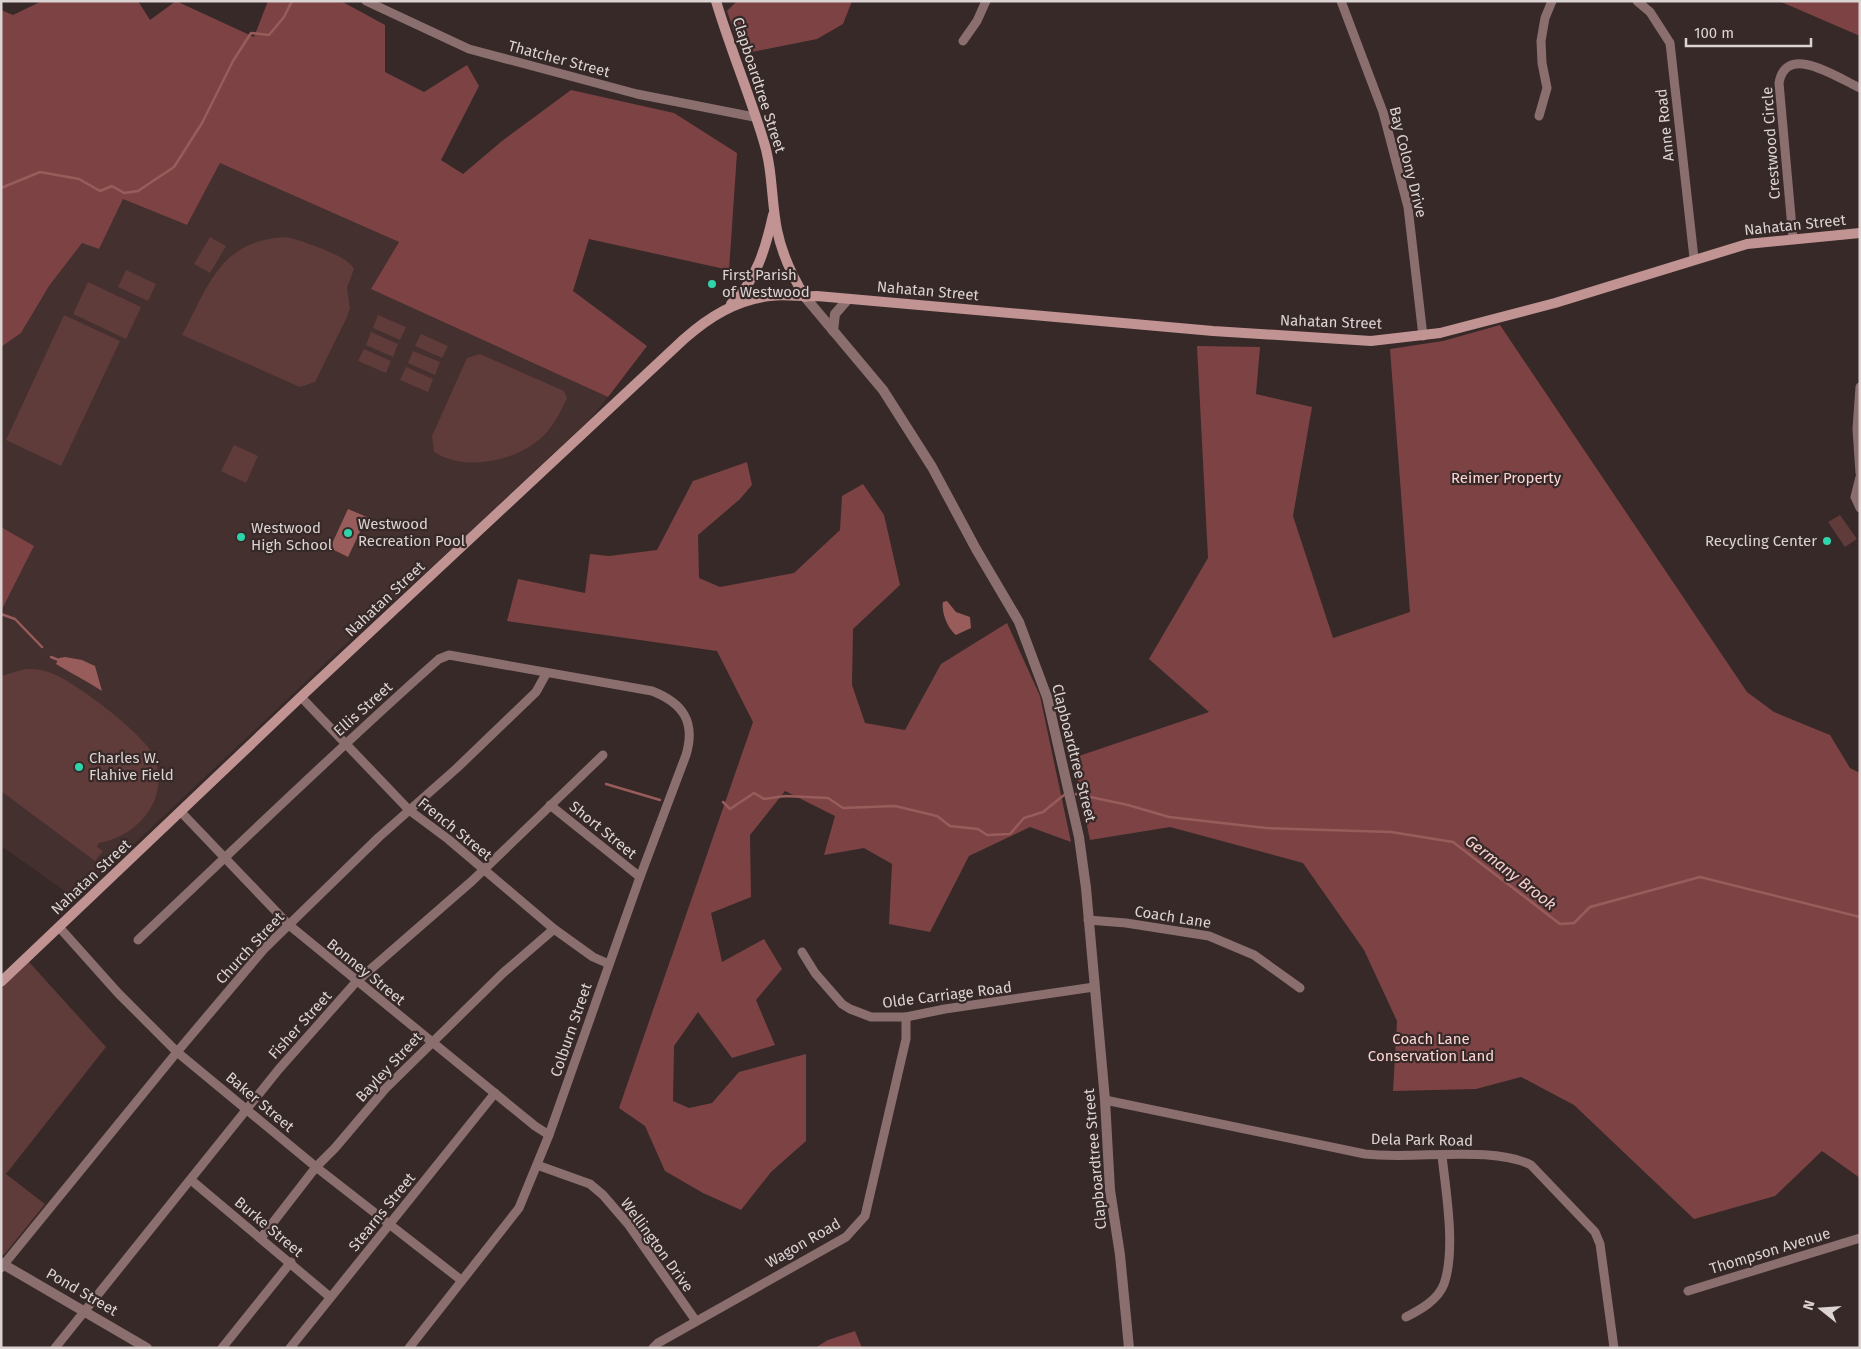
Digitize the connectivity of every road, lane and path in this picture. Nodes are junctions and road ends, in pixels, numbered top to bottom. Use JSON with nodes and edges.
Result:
{"nodes":[{"id":1,"x":366,"y":1,"type":"edge"},
{"id":2,"x":716,"y":1,"type":"edge"},
{"id":3,"x":986,"y":1,"type":"edge"},
{"id":4,"x":1341,"y":1,"type":"edge"},
{"id":5,"x":1552,"y":1,"type":"edge"},
{"id":6,"x":1636,"y":1,"type":"edge"},
{"id":7,"x":963,"y":41,"type":"dead end"},
{"id":8,"x":1860,"y":88,"type":"edge"},
{"id":9,"x":1539,"y":116,"type":"dead end"},
{"id":10,"x":754,"y":117,"type":"junction"},
{"id":11,"x":774,"y":208,"type":"junction"},
{"id":12,"x":1860,"y":233,"type":"edge"},
{"id":13,"x":1792,"y":239,"type":"junction"},
{"id":14,"x":1694,"y":258,"type":"junction"},
{"id":15,"x":805,"y":297,"type":"junction"},
{"id":16,"x":848,"y":299,"type":"junction"},
{"id":17,"x":724,"y":310,"type":"junction"},
{"id":18,"x":833,"y":331,"type":"junction"},
{"id":19,"x":1423,"y":336,"type":"junction"},
{"id":20,"x":1860,"y":387,"type":"edge"},
{"id":21,"x":1860,"y":475,"type":"edge"},
{"id":22,"x":1860,"y":508,"type":"edge"},
{"id":23,"x":546,"y":674,"type":"junction"},
{"id":24,"x":301,"y":697,"type":"junction"},
{"id":25,"x":667,"y":697,"type":"joint"},
{"id":26,"x":345,"y":743,"type":"junction"},
{"id":27,"x":603,"y":755,"type":"dead end"},
{"id":28,"x":550,"y":805,"type":"junction"},
{"id":29,"x":409,"y":810,"type":"junction"},
{"id":30,"x":181,"y":812,"type":"junction"},
{"id":31,"x":224,"y":859,"type":"junction"},
{"id":32,"x":482,"y":869,"type":"junction"},
{"id":33,"x":640,"y":877,"type":"junction"},
{"id":34,"x":1088,"y":920,"type":"junction"},
{"id":35,"x":289,"y":925,"type":"junction"},
{"id":36,"x":59,"y":927,"type":"junction"},
{"id":37,"x":554,"y":929,"type":"junction"},
{"id":38,"x":138,"y":940,"type":"dead end"},
{"id":39,"x":802,"y":952,"type":"dead end"},
{"id":40,"x":609,"y":964,"type":"junction"},
{"id":41,"x":1,"y":982,"type":"edge"},
{"id":42,"x":356,"y":982,"type":"junction"},
{"id":43,"x":1094,"y":987,"type":"junction"},
{"id":44,"x":1300,"y":988,"type":"dead end"},
{"id":45,"x":906,"y":1017,"type":"junction"},
{"id":46,"x":431,"y":1042,"type":"junction"},
{"id":47,"x":177,"y":1052,"type":"junction"},
{"id":48,"x":495,"y":1093,"type":"junction"},
{"id":49,"x":1105,"y":1100,"type":"junction"},
{"id":50,"x":247,"y":1110,"type":"junction"},
{"id":51,"x":549,"y":1134,"type":"junction"},
{"id":52,"x":1442,"y":1156,"type":"junction"},
{"id":53,"x":537,"y":1165,"type":"junction"},
{"id":54,"x":316,"y":1166,"type":"junction"},
{"id":55,"x":191,"y":1180,"type":"junction"},
{"id":56,"x":390,"y":1225,"type":"junction"},
{"id":57,"x":261,"y":1238,"type":"junction"},
{"id":58,"x":1860,"y":1238,"type":"edge"},
{"id":59,"x":291,"y":1262,"type":"junction"},
{"id":60,"x":2,"y":1265,"type":"edge"},
{"id":61,"x":461,"y":1280,"type":"junction"},
{"id":62,"x":1688,"y":1291,"type":"dead end"},
{"id":63,"x":330,"y":1297,"type":"junction"},
{"id":64,"x":85,"y":1311,"type":"junction"},
{"id":65,"x":1406,"y":1317,"type":"dead end"},
{"id":66,"x":696,"y":1321,"type":"junction"},
{"id":67,"x":414,"y":1346,"type":"edge"},
{"id":68,"x":55,"y":1348,"type":"edge"},
{"id":69,"x":147,"y":1348,"type":"edge"},
{"id":70,"x":222,"y":1348,"type":"edge"},
{"id":71,"x":290,"y":1348,"type":"edge"},
{"id":72,"x":654,"y":1348,"type":"edge"},
{"id":73,"x":1129,"y":1348,"type":"edge"},
{"id":74,"x":1614,"y":1348,"type":"edge"}],
"edges":[{"from":1,"to":10,"type":"street","name":"Thatcher Street"},
{"from":2,"to":10,"type":"main road","name":"Clapboardtree Street"},
{"from":3,"to":7,"type":"street"},
{"from":4,"to":19,"type":"street","name":"Bay Colony Drive"},
{"from":5,"to":9,"type":"street"},
{"from":6,"to":14,"type":"street","name":"Anne Road"},
{"from":8,"to":13,"type":"street","name":"Crestwood Circle"},
{"from":10,"to":11,"type":"main road","name":"Clapboardtree Street"},
{"from":11,"to":15,"type":"main road","name":"Clapboardtree Street"},
{"from":11,"to":17,"type":"main road","name":"Clapboardtree Street"},
{"from":12,"to":13,"type":"main road","name":"Nahatan Street"},
{"from":13,"to":14,"type":"main road","name":"Nahatan Street"},
{"from":14,"to":19,"type":"main road","name":"Nahatan Street"},
{"from":15,"to":16,"type":"main road","name":"Nahatan Street"},
{"from":15,"to":17,"type":"main road","name":"Nahatan Street"},
{"from":15,"to":18,"type":"street","name":"Clapboardtree Street"},
{"from":16,"to":18,"type":"street"},
{"from":16,"to":19,"type":"main road","name":"Nahatan Street"},
{"from":17,"to":24,"type":"main road","name":"Nahatan Street"},
{"from":18,"to":34,"type":"street","name":"Clapboardtree Street"},
{"from":20,"to":21,"type":"street"},
{"from":21,"to":22,"type":"street"},
{"from":23,"to":25,"type":"street","name":"Ellis Street"},
{"from":23,"to":26,"type":"street","name":"Ellis Street"},
{"from":23,"to":29,"type":"street","name":"Church Street"},
{"from":24,"to":26,"type":"street","name":"French Street"},
{"from":24,"to":30,"type":"main road","name":"Nahatan Street"},
{"from":25,"to":33,"type":"street","name":"Colburn Street"},
{"from":26,"to":29,"type":"street","name":"French Street"},
{"from":26,"to":31,"type":"street","name":"Ellis Street"},
{"from":27,"to":28,"type":"street","name":"Fisher Street"},
{"from":28,"to":32,"type":"street","name":"Fisher Street"},
{"from":28,"to":33,"type":"street","name":"Short Street"},
{"from":29,"to":32,"type":"street","name":"French Street"},
{"from":29,"to":35,"type":"street","name":"Church Street"},
{"from":30,"to":31,"type":"street","name":"Bonney Street"},
{"from":30,"to":36,"type":"main road","name":"Nahatan Street"},
{"from":31,"to":35,"type":"street","name":"Bonney Street"},
{"from":31,"to":38,"type":"street","name":"Ellis Street"},
{"from":32,"to":37,"type":"street","name":"French Street"},
{"from":32,"to":42,"type":"street","name":"Fisher Street"},
{"from":33,"to":40,"type":"street","name":"Colburn Street"},
{"from":34,"to":43,"type":"street","name":"Clapboardtree Street"},
{"from":34,"to":44,"type":"street","name":"Coach Lane"},
{"from":35,"to":42,"type":"street","name":"Bonney Street"},
{"from":35,"to":47,"type":"street","name":"Church Street"},
{"from":36,"to":41,"type":"main road","name":"Nahatan Street"},
{"from":36,"to":47,"type":"street","name":"Baker Street"},
{"from":37,"to":40,"type":"street","name":"French Street"},
{"from":37,"to":46,"type":"street","name":"Bayley Street"},
{"from":39,"to":45,"type":"street","name":"Olde Carriage Road"},
{"from":40,"to":51,"type":"street","name":"Colburn Street"},
{"from":42,"to":46,"type":"street","name":"Bonney Street"},
{"from":42,"to":50,"type":"street","name":"Fisher Street"},
{"from":43,"to":45,"type":"street","name":"Olde Carriage Road"},
{"from":43,"to":49,"type":"street","name":"Clapboardtree Street"},
{"from":45,"to":66,"type":"street","name":"Wagon Road"},
{"from":46,"to":48,"type":"street","name":"Bonney Street"},
{"from":46,"to":54,"type":"street","name":"Bayley Street"},
{"from":47,"to":50,"type":"street","name":"Baker Street"},
{"from":47,"to":60,"type":"street","name":"Church Street"},
{"from":48,"to":51,"type":"street","name":"Bonney Street"},
{"from":48,"to":56,"type":"street","name":"Stearns Street"},
{"from":49,"to":52,"type":"street","name":"Dela Park Road"},
{"from":49,"to":73,"type":"street","name":"Clapboardtree Street"},
{"from":50,"to":54,"type":"street","name":"Baker Street"},
{"from":50,"to":55,"type":"street","name":"Fisher Street"},
{"from":51,"to":53,"type":"street","name":"Colburn Street"},
{"from":52,"to":65,"type":"street"},
{"from":52,"to":74,"type":"street","name":"Dela Park Road"},
{"from":53,"to":61,"type":"street","name":"Colburn Street"},
{"from":53,"to":66,"type":"street","name":"Wellington Drive"},
{"from":54,"to":56,"type":"street","name":"Baker Street"},
{"from":54,"to":57,"type":"street","name":"Bayley Street"},
{"from":55,"to":57,"type":"street","name":"Burke Street"},
{"from":55,"to":64,"type":"street","name":"Fisher Street"},
{"from":56,"to":61,"type":"street","name":"Baker Street"},
{"from":56,"to":63,"type":"street","name":"Stearns Street"},
{"from":57,"to":59,"type":"street","name":"Burke Street"},
{"from":58,"to":62,"type":"street","name":"Thompson Avenue"},
{"from":59,"to":63,"type":"street","name":"Burke Street"},
{"from":59,"to":70,"type":"street"},
{"from":60,"to":64,"type":"street","name":"Pond Street"},
{"from":61,"to":67,"type":"street","name":"Colburn Street"},
{"from":63,"to":71,"type":"street","name":"Stearns Street"},
{"from":64,"to":68,"type":"street","name":"Fisher Street"},
{"from":64,"to":69,"type":"street","name":"Pond Street"},
{"from":66,"to":72,"type":"street","name":"Wagon Road"}]}
